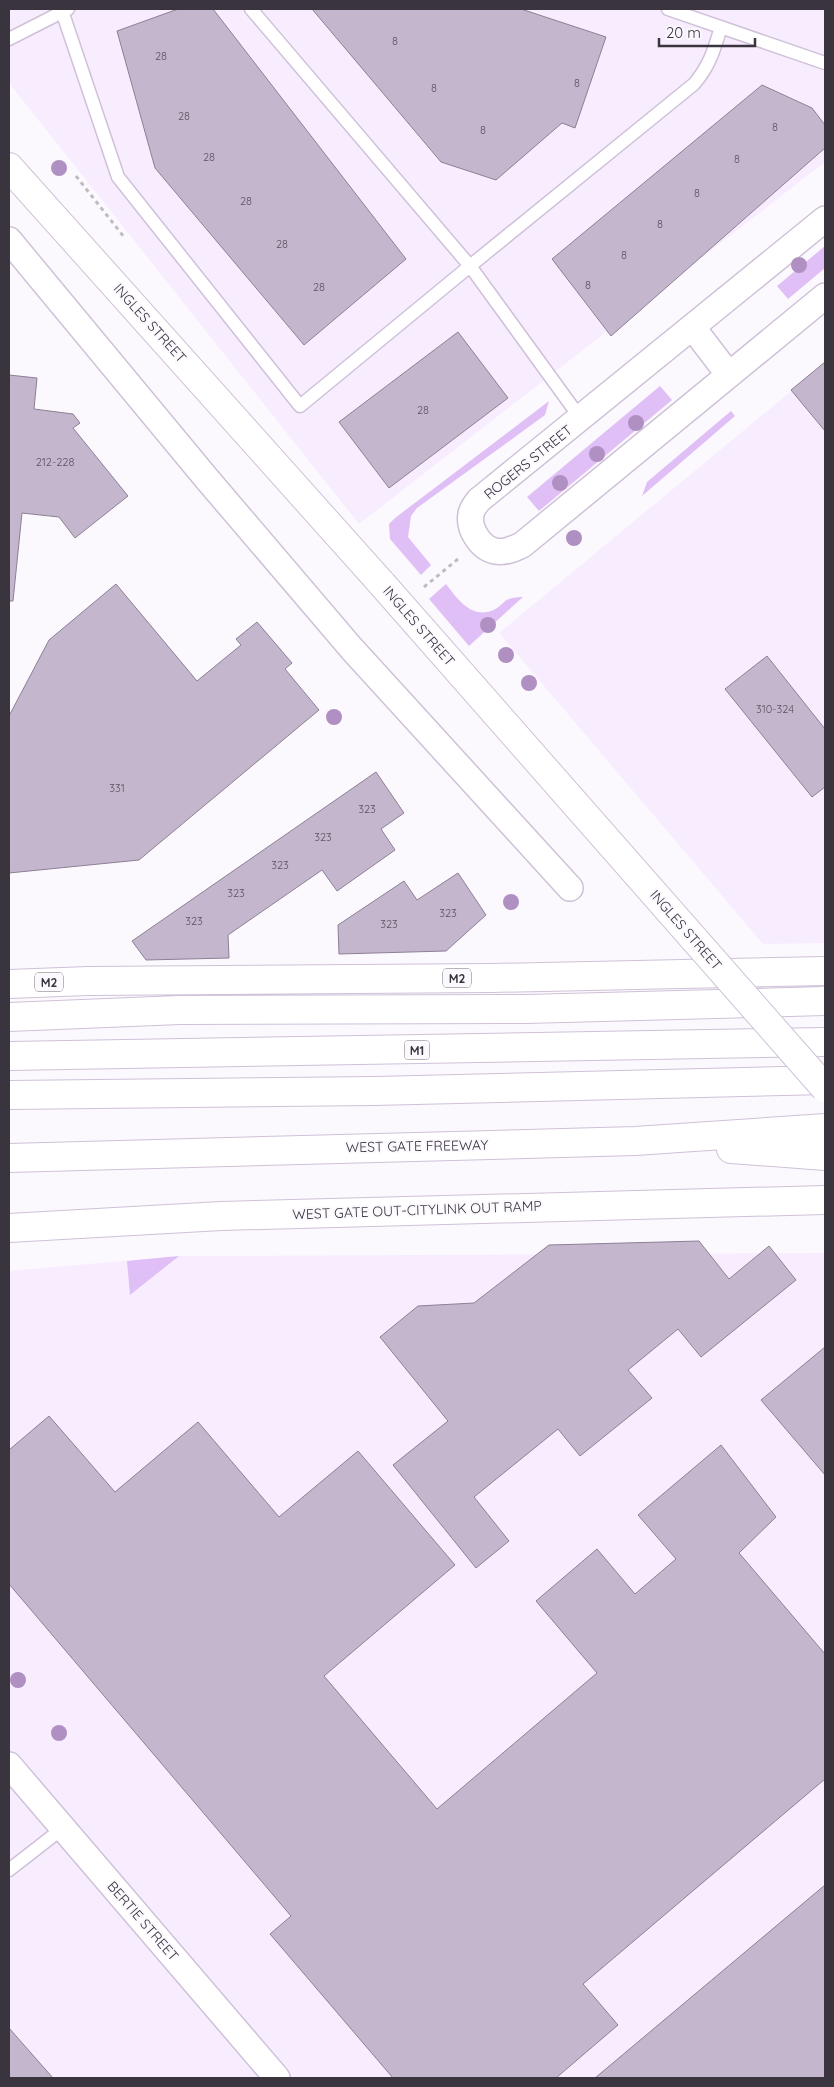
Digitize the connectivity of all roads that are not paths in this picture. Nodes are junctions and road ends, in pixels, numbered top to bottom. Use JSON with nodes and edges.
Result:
{"nodes":[{"id":1,"x":251,"y":9,"type":"edge"},
{"id":2,"x":668,"y":9,"type":"edge"},
{"id":3,"x":65,"y":10,"type":"edge"},
{"id":4,"x":721,"y":27,"type":"junction"},
{"id":5,"x":9,"y":39,"type":"edge"},
{"id":6,"x":825,"y":63,"type":"edge"},
{"id":7,"x":9,"y":167,"type":"edge"},
{"id":8,"x":825,"y":219,"type":"edge"},
{"id":9,"x":9,"y":240,"type":"edge"},
{"id":10,"x":470,"y":266,"type":"junction"},
{"id":11,"x":825,"y":296,"type":"edge"},
{"id":12,"x":693,"y":328,"type":"junction"},
{"id":13,"x":729,"y":376,"type":"junction"},
{"id":14,"x":581,"y":420,"type":"junction"},
{"id":15,"x":570,"y":888,"type":"dead end"},
{"id":16,"x":825,"y":971,"type":"edge"},
{"id":17,"x":9,"y":984,"type":"edge"},
{"id":18,"x":825,"y":1001,"type":"edge"},
{"id":19,"x":9,"y":1016,"type":"edge"},
{"id":20,"x":825,"y":1042,"type":"edge"},
{"id":21,"x":9,"y":1056,"type":"edge"},
{"id":22,"x":825,"y":1080,"type":"edge"},
{"id":23,"x":825,"y":1088,"type":"edge"},
{"id":24,"x":9,"y":1095,"type":"edge"},
{"id":25,"x":825,"y":1128,"type":"edge"},
{"id":26,"x":634,"y":1142,"type":"junction"},
{"id":27,"x":825,"y":1156,"type":"edge"},
{"id":28,"x":9,"y":1158,"type":"edge"},
{"id":29,"x":825,"y":1200,"type":"edge"},
{"id":30,"x":9,"y":1228,"type":"edge"},
{"id":31,"x":9,"y":1765,"type":"edge"},
{"id":32,"x":63,"y":1828,"type":"junction"},
{"id":33,"x":9,"y":1870,"type":"edge"},
{"id":34,"x":277,"y":2078,"type":"edge"}],
"edges":[{"from":1,"to":10,"type":"lane"},
{"from":2,"to":4,"type":"lane"},
{"from":3,"to":5,"type":"lane"},
{"from":3,"to":10,"type":"lane"},
{"from":4,"to":6,"type":"lane"},
{"from":4,"to":10,"type":"lane"},
{"from":7,"to":23,"type":"main road","name":"INGLES STREET","bridge":true},
{"from":8,"to":12,"type":"street","name":"ROGERS STREET"},
{"from":9,"to":15,"type":"street"},
{"from":10,"to":14,"type":"lane"},
{"from":11,"to":13,"type":"street","name":"ROGERS STREET"},
{"from":12,"to":13,"type":"street"},
{"from":12,"to":14,"type":"street","name":"ROGERS STREET"},
{"from":13,"to":14,"type":"street","name":"ROGERS STREET"},
{"from":16,"to":17,"type":"main road","number":"M2"},
{"from":18,"to":19,"type":"main road"},
{"from":20,"to":21,"type":"main road","number":"M1"},
{"from":22,"to":24,"type":"main road"},
{"from":25,"to":26,"type":"main road","name":"WEST GATE FREEWAY"},
{"from":26,"to":27,"type":"main road"},
{"from":26,"to":28,"type":"main road","name":"WEST GATE FREEWAY"},
{"from":29,"to":30,"type":"main road","name":"WEST GATE OUT-CITYLINK OUT RAMP"},
{"from":31,"to":32,"type":"street","name":"BERTIE STREET"},
{"from":32,"to":33,"type":"lane"},
{"from":32,"to":34,"type":"street","name":"BERTIE STREET"}]}
